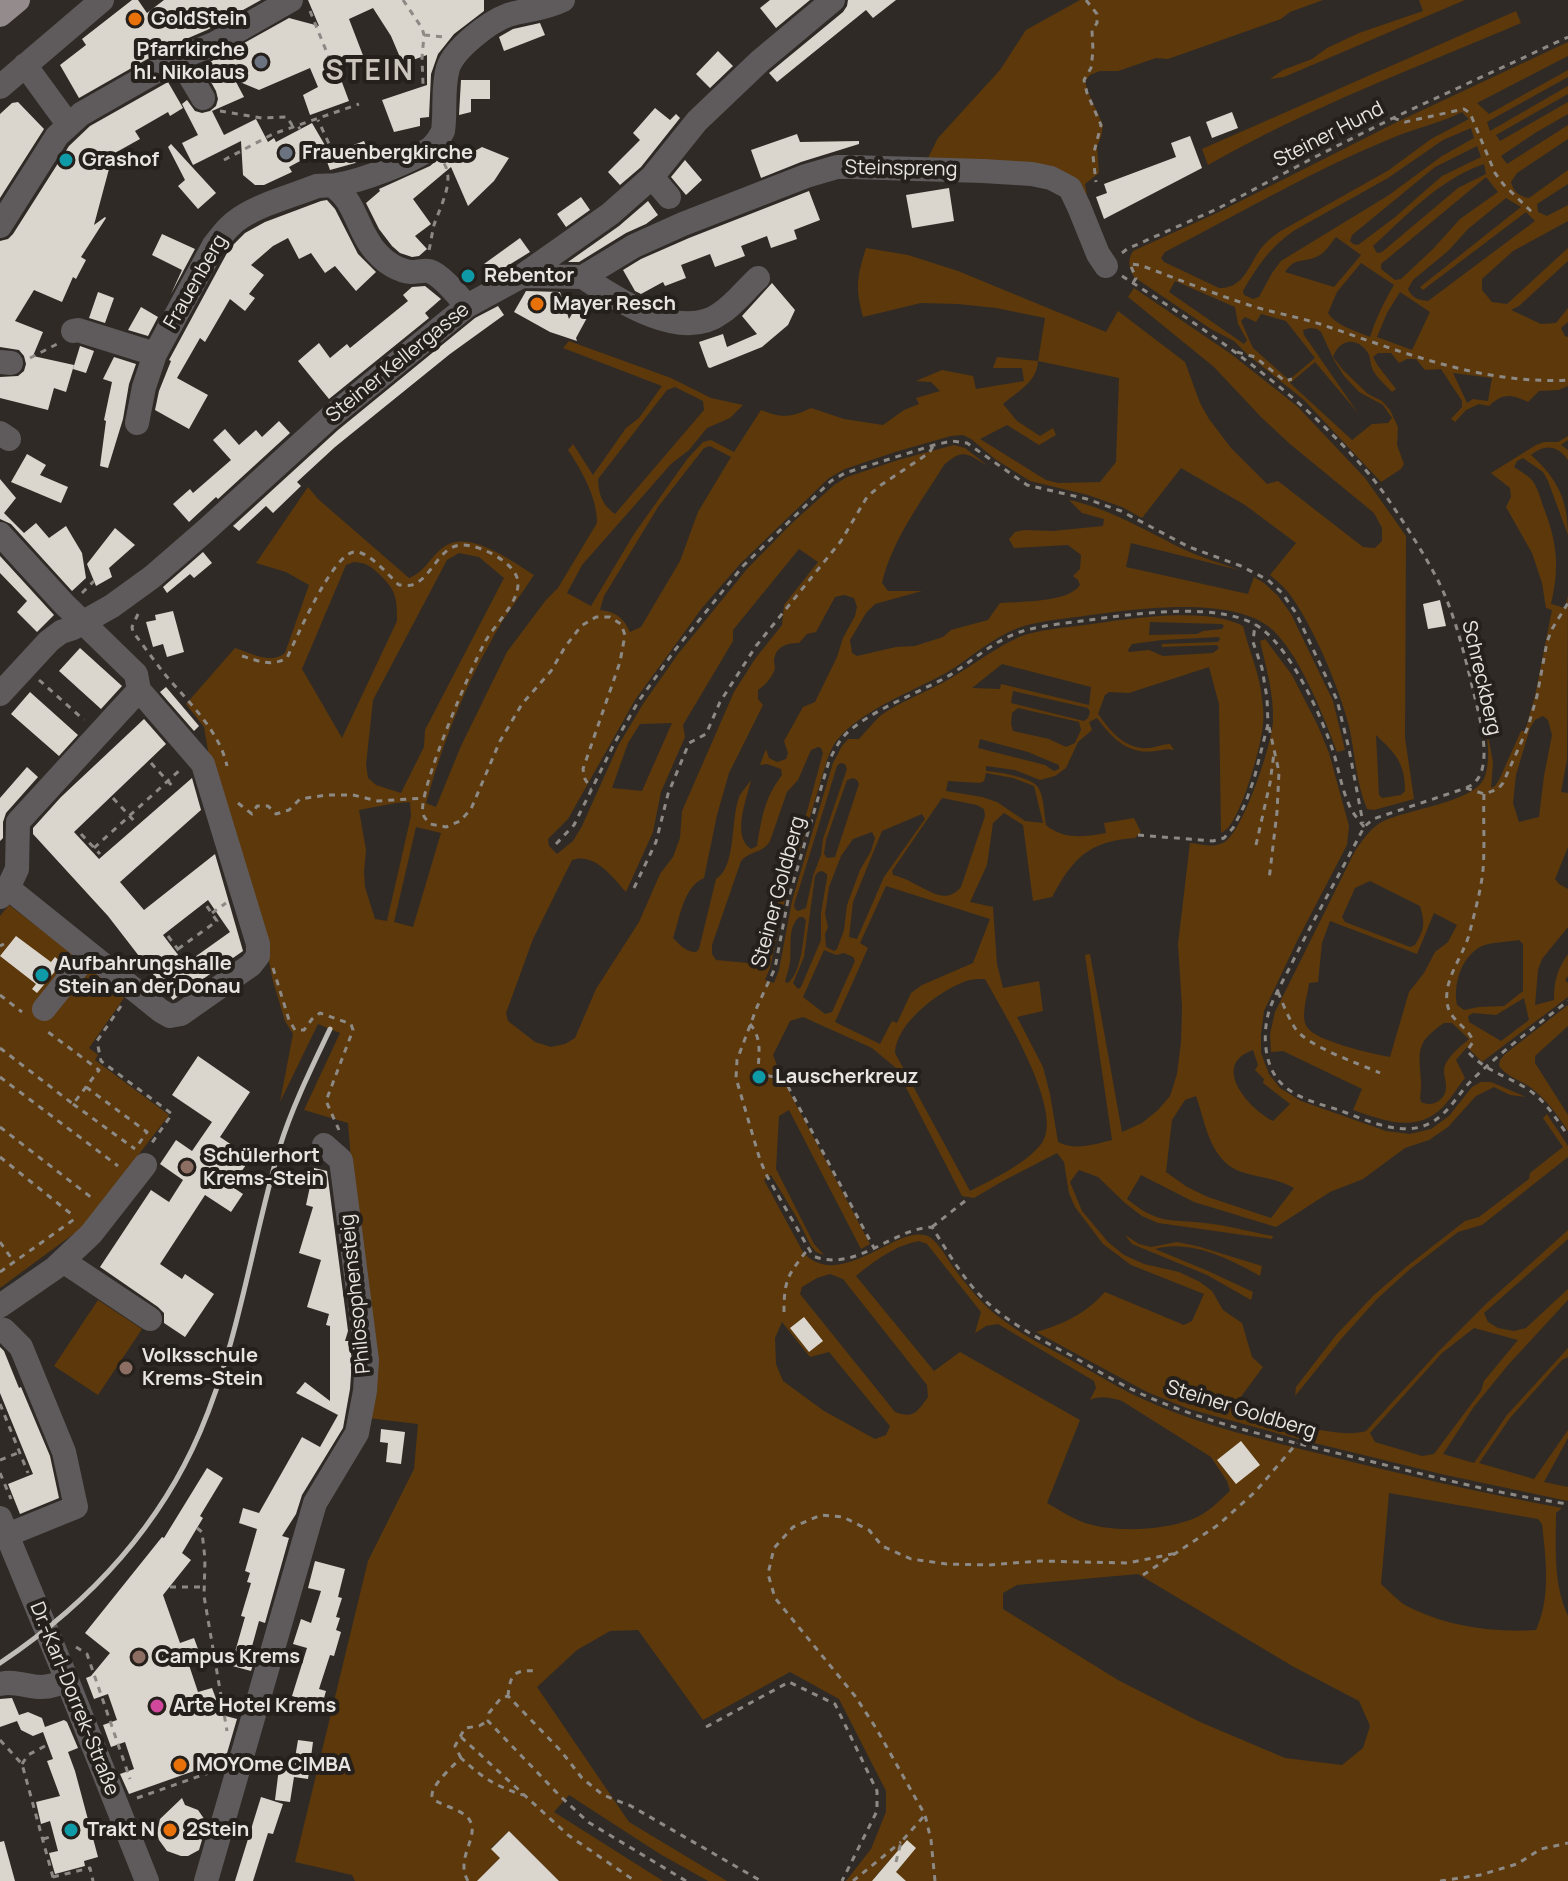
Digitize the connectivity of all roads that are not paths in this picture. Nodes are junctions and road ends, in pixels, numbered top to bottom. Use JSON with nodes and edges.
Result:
{"nodes":[{"id":1,"x":18,"y":0,"type":"edge"},
{"id":2,"x":102,"y":0,"type":"edge"},
{"id":3,"x":291,"y":0,"type":"edge"},
{"id":4,"x":563,"y":0,"type":"edge"},
{"id":5,"x":833,"y":0,"type":"edge"},
{"id":6,"x":0,"y":15,"type":"edge"},
{"id":7,"x":179,"y":58,"type":"junction"},
{"id":8,"x":25,"y":65,"type":"junction"},
{"id":9,"x":0,"y":87,"type":"edge"},
{"id":10,"x":203,"y":98,"type":"road end"},
{"id":11,"x":69,"y":124,"type":"junction"},
{"id":12,"x":375,"y":175,"type":"junction"},
{"id":13,"x":652,"y":177,"type":"junction"},
{"id":14,"x":333,"y":186,"type":"junction"},
{"id":15,"x":669,"y":197,"type":"dead end"},
{"id":16,"x":354,"y":213,"type":"junction"},
{"id":17,"x":0,"y":226,"type":"edge"},
{"id":18,"x":1106,"y":266,"type":"road end"},
{"id":19,"x":522,"y":276,"type":"junction"},
{"id":20,"x":583,"y":277,"type":"junction"},
{"id":21,"x":758,"y":278,"type":"dead end"},
{"id":22,"x":467,"y":306,"type":"junction"},
{"id":23,"x":73,"y":331,"type":"road end"},
{"id":24,"x":155,"y":354,"type":"junction"},
{"id":25,"x":137,"y":423,"type":"dead end"},
{"id":26,"x":0,"y":534,"type":"edge"},
{"id":27,"x":84,"y":622,"type":"junction"},
{"id":28,"x":139,"y":690,"type":"junction"},
{"id":29,"x":0,"y":694,"type":"edge"},
{"id":30,"x":4,"y":893,"type":"edge"},
{"id":31,"x":89,"y":953,"type":"junction"},
{"id":32,"x":35,"y":1015,"type":"road end"},
{"id":33,"x":332,"y":1152,"type":"road end"},
{"id":34,"x":134,"y":1157,"type":"road end"},
{"id":35,"x":63,"y":1261,"type":"junction"},
{"id":36,"x":0,"y":1306,"type":"edge"},
{"id":37,"x":150,"y":1319,"type":"dead end"},
{"id":38,"x":0,"y":1329,"type":"edge"},
{"id":39,"x":4,"y":1526,"type":"edge"},
{"id":40,"x":67,"y":1680,"type":"junction"},
{"id":41,"x":0,"y":1684,"type":"edge"},
{"id":42,"x":144,"y":1880,"type":"edge"},
{"id":43,"x":206,"y":1881,"type":"edge"}],
"edges":[{"from":1,"to":6,"type":"main road"},
{"from":2,"to":8,"type":"street"},
{"from":3,"to":7,"type":"street"},
{"from":4,"to":12,"type":"street","name":"Frauenberg"},
{"from":5,"to":13,"type":"street","name":"Steiner Kellergasse"},
{"from":7,"to":10,"type":"street"},
{"from":7,"to":11,"type":"street"},
{"from":8,"to":9,"type":"street"},
{"from":8,"to":11,"type":"street"},
{"from":11,"to":17,"type":"street"},
{"from":12,"to":14,"type":"street","name":"Frauenberg"},
{"from":12,"to":16,"type":"street"},
{"from":13,"to":15,"type":"street"},
{"from":13,"to":19,"type":"street","name":"Steiner Kellergasse"},
{"from":14,"to":16,"type":"street"},
{"from":14,"to":24,"type":"street","name":"Frauenberg"},
{"from":16,"to":22,"type":"street"},
{"from":18,"to":20,"type":"street","name":"Steinspreng"},
{"from":19,"to":20,"type":"street"},
{"from":19,"to":22,"type":"street","name":"Steiner Kellergasse"},
{"from":20,"to":21,"type":"street"},
{"from":22,"to":27,"type":"street","name":"Steiner Kellergasse"},
{"from":23,"to":24,"type":"street","name":"Frauenberg"},
{"from":24,"to":25,"type":"street","name":"Frauenberg"},
{"from":26,"to":27,"type":"street"},
{"from":27,"to":28,"type":"street"},
{"from":27,"to":29,"type":"street","name":"Steiner Kellergasse"},
{"from":28,"to":30,"type":"street"},
{"from":28,"to":31,"type":"street"},
{"from":30,"to":31,"type":"street"},
{"from":31,"to":32,"type":"street"},
{"from":33,"to":43,"type":"street","name":"Philosophensteig"},
{"from":34,"to":35,"type":"street"},
{"from":35,"to":36,"type":"street"},
{"from":35,"to":37,"type":"street"},
{"from":38,"to":39,"type":"street"},
{"from":39,"to":40,"type":"street","name":"Dr.-Karl-Dorrek-Straße"},
{"from":40,"to":41,"type":"street"},
{"from":40,"to":42,"type":"street","name":"Dr.-Karl-Dorrek-Straße"}]}
